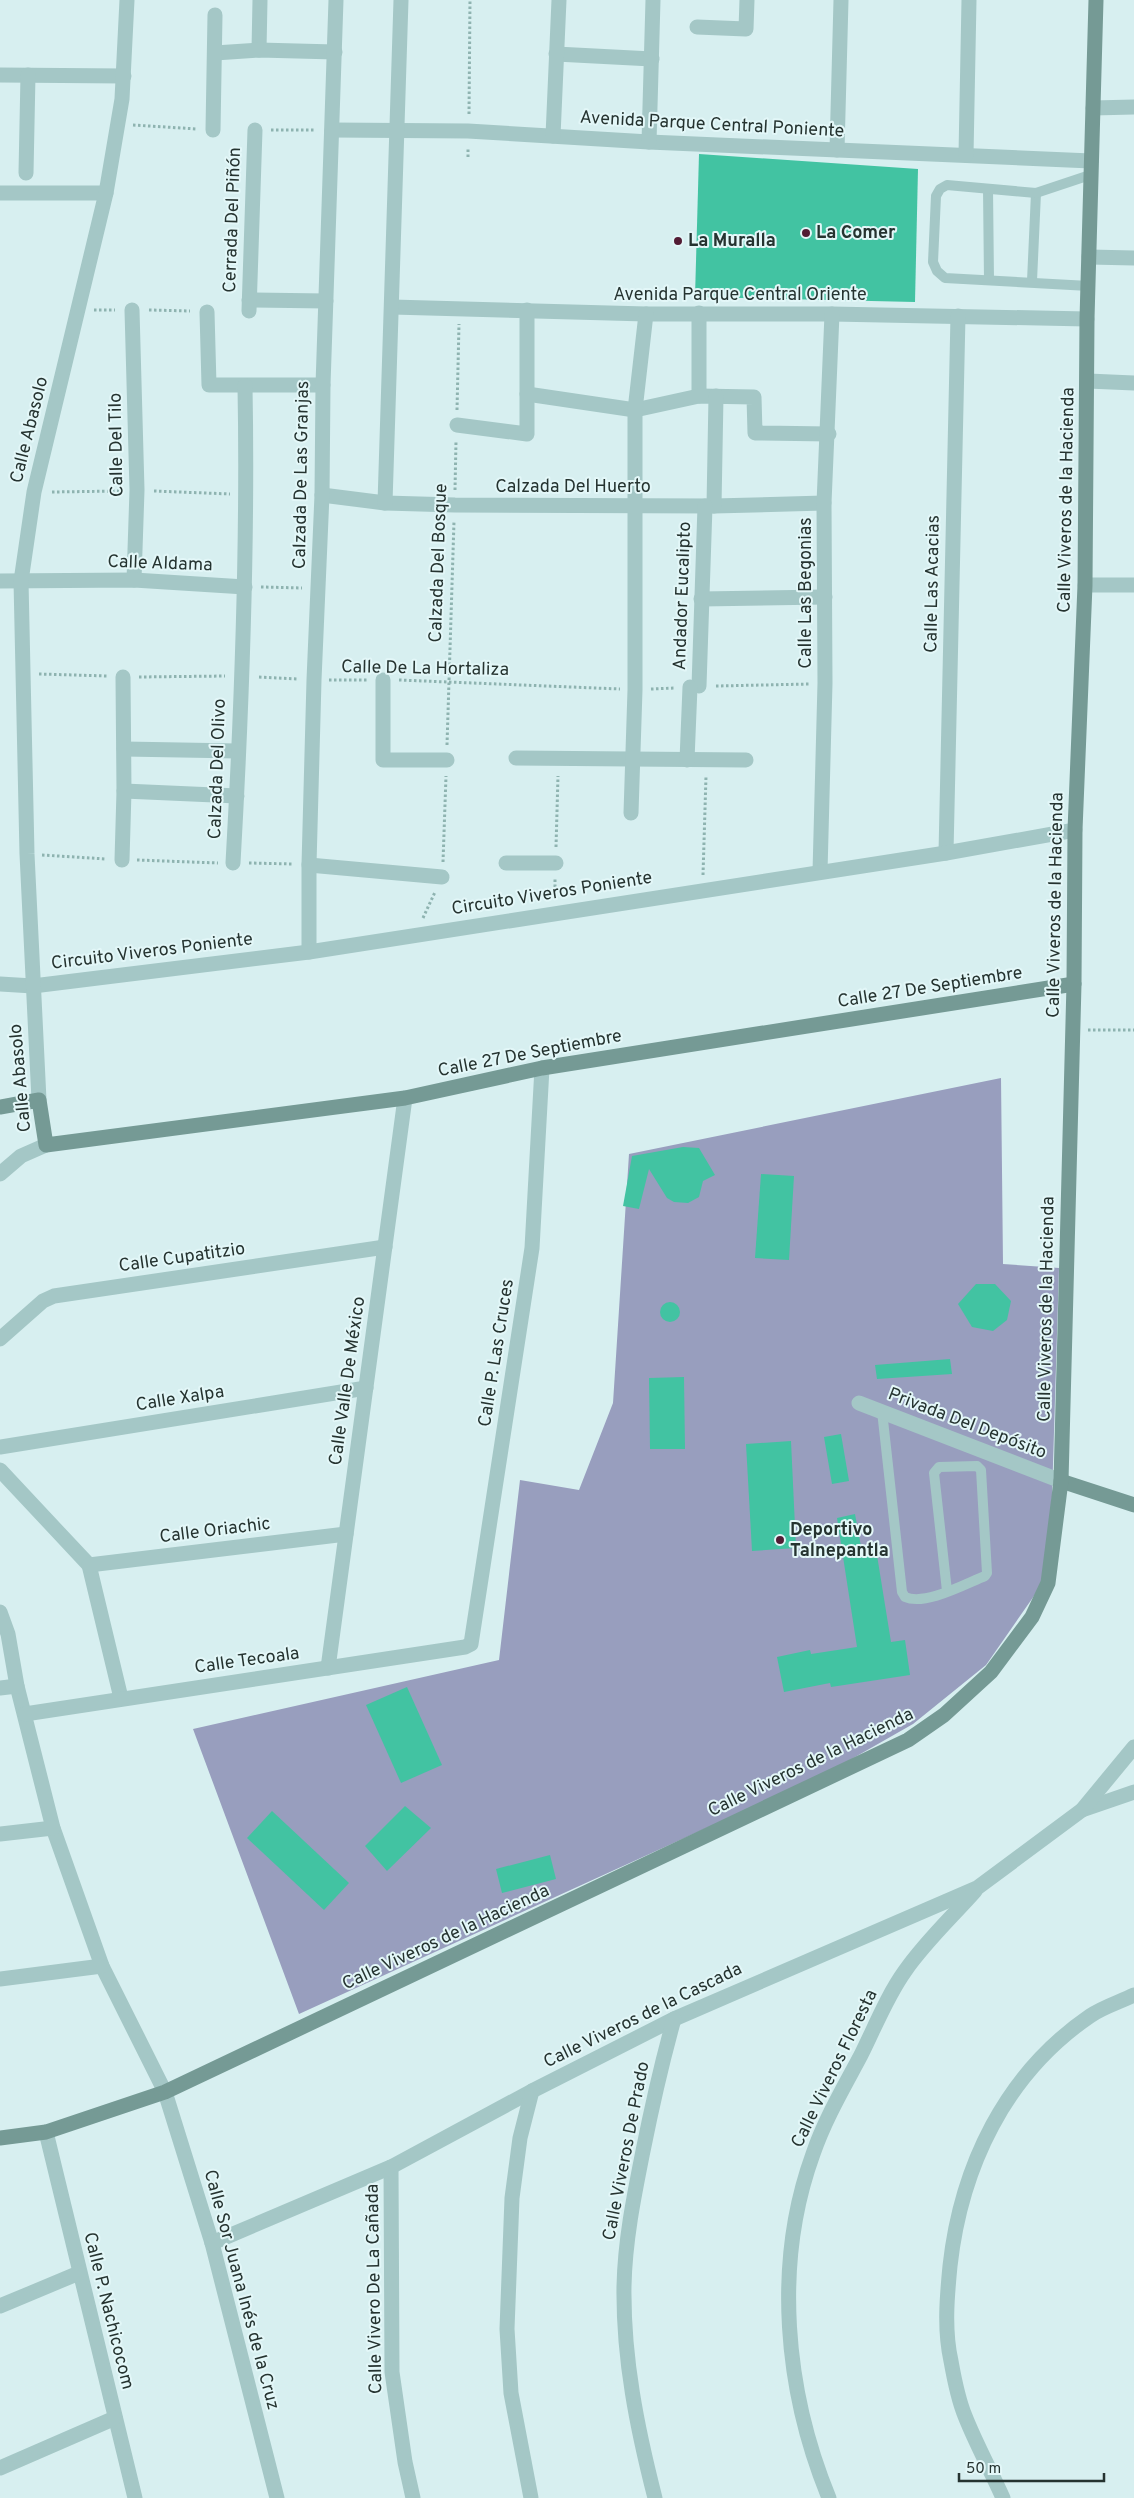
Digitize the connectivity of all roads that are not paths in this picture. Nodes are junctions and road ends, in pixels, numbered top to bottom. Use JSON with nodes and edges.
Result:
{"nodes":[{"id":1,"x":127,"y":0,"type":"edge"},
{"id":2,"x":260,"y":0,"type":"edge"},
{"id":3,"x":336,"y":0,"type":"edge"},
{"id":4,"x":401,"y":0,"type":"edge"},
{"id":5,"x":559,"y":0,"type":"edge"},
{"id":6,"x":653,"y":0,"type":"edge"},
{"id":7,"x":747,"y":0,"type":"edge"},
{"id":8,"x":841,"y":0,"type":"edge"},
{"id":9,"x":969,"y":0,"type":"edge"},
{"id":10,"x":1096,"y":0,"type":"edge"},
{"id":11,"x":215,"y":15,"type":"dead end"},
{"id":12,"x":697,"y":27,"type":"dead end"},
{"id":13,"x":259,"y":50,"type":"junction"},
{"id":14,"x":335,"y":52,"type":"junction"},
{"id":15,"x":215,"y":53,"type":"junction"},
{"id":16,"x":556,"y":54,"type":"junction"},
{"id":17,"x":652,"y":59,"type":"junction"},
{"id":18,"x":0,"y":75,"type":"edge"},
{"id":19,"x":28,"y":75,"type":"junction"},
{"id":20,"x":124,"y":76,"type":"junction"},
{"id":21,"x":1134,"y":107,"type":"edge"},
{"id":22,"x":1093,"y":108,"type":"junction"},
{"id":23,"x":214,"y":130,"type":"dead end"},
{"id":24,"x":255,"y":130,"type":"dead end"},
{"id":25,"x":332,"y":130,"type":"junction"},
{"id":26,"x":398,"y":131,"type":"junction"},
{"id":27,"x":553,"y":136,"type":"junction"},
{"id":28,"x":649,"y":142,"type":"junction"},
{"id":29,"x":837,"y":150,"type":"junction"},
{"id":30,"x":966,"y":155,"type":"junction"},
{"id":31,"x":1090,"y":168,"type":"junction"},
{"id":32,"x":26,"y":173,"type":"dead end"},
{"id":33,"x":988,"y":190,"type":"junction"},
{"id":34,"x":0,"y":193,"type":"edge"},
{"id":35,"x":1036,"y":193,"type":"junction"},
{"id":36,"x":106,"y":194,"type":"junction"},
{"id":37,"x":1089,"y":257,"type":"junction"},
{"id":38,"x":1134,"y":258,"type":"edge"},
{"id":39,"x":989,"y":280,"type":"junction"},
{"id":40,"x":1032,"y":281,"type":"junction"},
{"id":41,"x":1089,"y":286,"type":"junction"},
{"id":42,"x":326,"y":301,"type":"junction"},
{"id":43,"x":392,"y":306,"type":"junction"},
{"id":44,"x":132,"y":310,"type":"road end"},
{"id":45,"x":527,"y":310,"type":"junction"},
{"id":46,"x":207,"y":312,"type":"road end"},
{"id":47,"x":699,"y":313,"type":"junction"},
{"id":48,"x":646,"y":314,"type":"junction"},
{"id":49,"x":832,"y":314,"type":"junction"},
{"id":50,"x":958,"y":316,"type":"junction"},
{"id":51,"x":1087,"y":319,"type":"junction"},
{"id":52,"x":1088,"y":381,"type":"junction"},
{"id":53,"x":1134,"y":383,"type":"edge"},
{"id":54,"x":323,"y":385,"type":"junction"},
{"id":55,"x":245,"y":386,"type":"junction"},
{"id":56,"x":527,"y":394,"type":"junction"},
{"id":57,"x":699,"y":396,"type":"junction"},
{"id":58,"x":716,"y":396,"type":"junction"},
{"id":59,"x":635,"y":410,"type":"junction"},
{"id":60,"x":456,"y":424,"type":"road end"},
{"id":61,"x":828,"y":434,"type":"junction"},
{"id":62,"x":322,"y":494,"type":"junction"},
{"id":63,"x":385,"y":503,"type":"junction"},
{"id":64,"x":824,"y":503,"type":"junction"},
{"id":65,"x":637,"y":506,"type":"junction"},
{"id":66,"x":709,"y":506,"type":"junction"},
{"id":67,"x":134,"y":580,"type":"junction"},
{"id":68,"x":0,"y":581,"type":"edge"},
{"id":69,"x":21,"y":581,"type":"junction"},
{"id":70,"x":1085,"y":585,"type":"junction"},
{"id":71,"x":1134,"y":585,"type":"edge"},
{"id":72,"x":245,"y":587,"type":"junction"},
{"id":73,"x":825,"y":597,"type":"junction"},
{"id":74,"x":701,"y":599,"type":"junction"},
{"id":75,"x":123,"y":677,"type":"road end"},
{"id":76,"x":383,"y":680,"type":"road end"},
{"id":77,"x":124,"y":749,"type":"junction"},
{"id":78,"x":238,"y":751,"type":"junction"},
{"id":79,"x":516,"y":758,"type":"dead end"},
{"id":80,"x":446,"y":760,"type":"road end"},
{"id":81,"x":633,"y":760,"type":"junction"},
{"id":82,"x":687,"y":760,"type":"junction"},
{"id":83,"x":746,"y":760,"type":"dead end"},
{"id":84,"x":124,"y":791,"type":"junction"},
{"id":85,"x":237,"y":796,"type":"junction"},
{"id":86,"x":631,"y":813,"type":"dead end"},
{"id":87,"x":1076,"y":830,"type":"junction"},
{"id":88,"x":946,"y":853,"type":"junction"},
{"id":89,"x":122,"y":860,"type":"dead end"},
{"id":90,"x":506,"y":862,"type":"dead end"},
{"id":91,"x":234,"y":863,"type":"road end"},
{"id":92,"x":556,"y":863,"type":"road end"},
{"id":93,"x":309,"y":865,"type":"junction"},
{"id":94,"x":820,"y":872,"type":"junction"},
{"id":95,"x":442,"y":877,"type":"road end"},
{"id":96,"x":309,"y":952,"type":"junction"},
{"id":97,"x":0,"y":984,"type":"edge"},
{"id":98,"x":1074,"y":984,"type":"junction"},
{"id":99,"x":33,"y":986,"type":"junction"},
{"id":100,"x":542,"y":1068,"type":"junction"},
{"id":101,"x":405,"y":1098,"type":"junction"},
{"id":102,"x":39,"y":1100,"type":"junction"},
{"id":103,"x":0,"y":1107,"type":"edge"},
{"id":104,"x":46,"y":1145,"type":"junction"},
{"id":105,"x":0,"y":1174,"type":"edge"},
{"id":106,"x":385,"y":1247,"type":"junction"},
{"id":107,"x":0,"y":1339,"type":"edge"},
{"id":108,"x":366,"y":1388,"type":"junction"},
{"id":109,"x":859,"y":1403,"type":"dead end"},
{"id":110,"x":882,"y":1411,"type":"junction"},
{"id":111,"x":0,"y":1447,"type":"edge"},
{"id":112,"x":0,"y":1470,"type":"edge"},
{"id":113,"x":1061,"y":1480,"type":"junction"},
{"id":114,"x":1134,"y":1505,"type":"edge"},
{"id":115,"x":346,"y":1534,"type":"junction"},
{"id":116,"x":89,"y":1565,"type":"junction"},
{"id":117,"x":947,"y":1591,"type":"junction"},
{"id":118,"x":0,"y":1612,"type":"edge"},
{"id":119,"x":473,"y":1641,"type":"joint"},
{"id":120,"x":328,"y":1668,"type":"junction"},
{"id":121,"x":17,"y":1686,"type":"junction"},
{"id":122,"x":0,"y":1688,"type":"edge"},
{"id":123,"x":121,"y":1698,"type":"junction"},
{"id":124,"x":25,"y":1714,"type":"junction"},
{"id":125,"x":1134,"y":1747,"type":"edge"},
{"id":126,"x":1134,"y":1792,"type":"edge"},
{"id":127,"x":1082,"y":1810,"type":"junction"},
{"id":128,"x":53,"y":1828,"type":"junction"},
{"id":129,"x":0,"y":1834,"type":"edge"},
{"id":130,"x":977,"y":1888,"type":"junction"},
{"id":131,"x":102,"y":1966,"type":"junction"},
{"id":132,"x":0,"y":1979,"type":"edge"},
{"id":133,"x":1134,"y":1995,"type":"edge"},
{"id":134,"x":674,"y":2018,"type":"junction"},
{"id":135,"x":532,"y":2091,"type":"junction"},
{"id":136,"x":165,"y":2092,"type":"junction"},
{"id":137,"x":46,"y":2132,"type":"junction"},
{"id":138,"x":26,"y":2136,"type":"junction"},
{"id":139,"x":0,"y":2138,"type":"edge"},
{"id":140,"x":0,"y":2146,"type":"edge"},
{"id":141,"x":391,"y":2167,"type":"junction"},
{"id":142,"x":212,"y":2242,"type":"junction"},
{"id":143,"x":79,"y":2272,"type":"junction"},
{"id":144,"x":0,"y":2306,"type":"edge"},
{"id":145,"x":115,"y":2418,"type":"junction"},
{"id":146,"x":0,"y":2468,"type":"edge"},
{"id":147,"x":135,"y":2498,"type":"edge"},
{"id":148,"x":277,"y":2498,"type":"edge"},
{"id":149,"x":413,"y":2498,"type":"edge"},
{"id":150,"x":531,"y":2498,"type":"edge"},
{"id":151,"x":655,"y":2498,"type":"edge"},
{"id":152,"x":829,"y":2498,"type":"edge"},
{"id":153,"x":1004,"y":2498,"type":"edge"}],
"edges":[{"from":1,"to":20,"type":"street","name":"Calle Abasolo"},
{"from":2,"to":13,"type":"street"},
{"from":3,"to":14,"type":"street","name":"Calzada De Las Granjas"},
{"from":4,"to":26,"type":"street"},
{"from":5,"to":16,"type":"street"},
{"from":6,"to":17,"type":"street"},
{"from":7,"to":12,"type":"street"},
{"from":8,"to":29,"type":"street"},
{"from":9,"to":30,"type":"street"},
{"from":10,"to":22,"type":"street","name":"Calle Viveros de la Hacienda"},
{"from":11,"to":15,"type":"street"},
{"from":13,"to":14,"type":"street"},
{"from":13,"to":15,"type":"street"},
{"from":14,"to":25,"type":"street","name":"Calzada De Las Granjas"},
{"from":15,"to":23,"type":"street"},
{"from":16,"to":17,"type":"street"},
{"from":16,"to":27,"type":"street"},
{"from":17,"to":28,"type":"street"},
{"from":18,"to":19,"type":"street"},
{"from":19,"to":20,"type":"street"},
{"from":19,"to":32,"type":"street"},
{"from":20,"to":36,"type":"street","name":"Calle Abasolo"},
{"from":21,"to":22,"type":"street"},
{"from":22,"to":31,"type":"street","name":"Calle Viveros de la Hacienda"},
{"from":24,"to":42,"type":"street","name":"Cerrada Del Piñón"},
{"from":25,"to":26,"type":"street","name":"Avenida Parque Central Poniente"},
{"from":25,"to":42,"type":"street","name":"Calzada De Las Granjas"},
{"from":26,"to":27,"type":"street","name":"Avenida Parque Central Poniente"},
{"from":26,"to":43,"type":"street"},
{"from":27,"to":28,"type":"street","name":"Avenida Parque Central Poniente"},
{"from":28,"to":29,"type":"street","name":"Avenida Parque Central Poniente"},
{"from":29,"to":30,"type":"street","name":"Avenida Parque Central Poniente"},
{"from":30,"to":31,"type":"street","name":"Avenida Parque Central Poniente"},
{"from":31,"to":35,"type":"lane"},
{"from":31,"to":37,"type":"street","name":"Calle Viveros de la Hacienda"},
{"from":33,"to":35,"type":"lane"},
{"from":33,"to":39,"type":"lane"},
{"from":33,"to":39,"type":"lane"},
{"from":34,"to":36,"type":"street"},
{"from":35,"to":40,"type":"lane"},
{"from":36,"to":69,"type":"street","name":"Calle Abasolo"},
{"from":37,"to":38,"type":"street"},
{"from":37,"to":41,"type":"street","name":"Calle Viveros de la Hacienda"},
{"from":39,"to":40,"type":"lane"},
{"from":40,"to":41,"type":"lane"},
{"from":41,"to":51,"type":"street","name":"Calle Viveros de la Hacienda"},
{"from":42,"to":54,"type":"street","name":"Calzada De Las Granjas"},
{"from":43,"to":45,"type":"street","name":"Avenida Parque Central Oriente"},
{"from":43,"to":63,"type":"street"},
{"from":44,"to":67,"type":"street","name":"Calle Del Tilo"},
{"from":45,"to":48,"type":"street","name":"Avenida Parque Central Oriente"},
{"from":45,"to":56,"type":"street"},
{"from":46,"to":55,"type":"street"},
{"from":47,"to":48,"type":"street","name":"Avenida Parque Central Oriente"},
{"from":47,"to":49,"type":"street","name":"Avenida Parque Central Oriente"},
{"from":47,"to":57,"type":"street"},
{"from":48,"to":59,"type":"street"},
{"from":49,"to":50,"type":"street","name":"Avenida Parque Central Oriente"},
{"from":49,"to":61,"type":"street","name":"Calle Las Begonias"},
{"from":50,"to":51,"type":"street","name":"Avenida Parque Central Oriente"},
{"from":50,"to":88,"type":"street","name":"Calle Las Acacias"},
{"from":51,"to":52,"type":"street","name":"Calle Viveros de la Hacienda"},
{"from":52,"to":53,"type":"street"},
{"from":52,"to":70,"type":"street","name":"Calle Viveros de la Hacienda"},
{"from":54,"to":55,"type":"street"},
{"from":54,"to":62,"type":"street","name":"Calzada De Las Granjas"},
{"from":55,"to":72,"type":"street","name":"Calzada Del Olivo"},
{"from":56,"to":59,"type":"street"},
{"from":56,"to":60,"type":"street"},
{"from":57,"to":58,"type":"street"},
{"from":57,"to":59,"type":"street"},
{"from":58,"to":61,"type":"street"},
{"from":58,"to":66,"type":"street","name":"Andador Eucalipto"},
{"from":59,"to":65,"type":"street"},
{"from":61,"to":64,"type":"street","name":"Calle Las Begonias"},
{"from":62,"to":63,"type":"street","name":"Calzada Del Huerto"},
{"from":62,"to":93,"type":"street","name":"Calzada De Las Granjas"},
{"from":63,"to":65,"type":"street","name":"Calzada Del Huerto"},
{"from":64,"to":66,"type":"street","name":"Calzada Del Huerto"},
{"from":64,"to":73,"type":"street","name":"Calle Las Begonias"},
{"from":65,"to":66,"type":"street","name":"Calzada Del Huerto"},
{"from":65,"to":81,"type":"street"},
{"from":66,"to":74,"type":"street","name":"Andador Eucalipto"},
{"from":67,"to":69,"type":"street","name":"Calle Aldama"},
{"from":67,"to":72,"type":"street","name":"Calle Aldama"},
{"from":68,"to":69,"type":"street","name":"Calle Aldama"},
{"from":69,"to":99,"type":"street","name":"Calle Abasolo"},
{"from":70,"to":71,"type":"street"},
{"from":70,"to":87,"type":"street","name":"Calle Viveros de la Hacienda"},
{"from":72,"to":78,"type":"street","name":"Calzada Del Olivo"},
{"from":73,"to":74,"type":"street"},
{"from":73,"to":94,"type":"street","name":"Calle Las Begonias"},
{"from":74,"to":82,"type":"street","name":"Andador Eucalipto"},
{"from":75,"to":77,"type":"street"},
{"from":76,"to":80,"type":"street"},
{"from":77,"to":78,"type":"street"},
{"from":77,"to":84,"type":"street"},
{"from":78,"to":85,"type":"street","name":"Calzada Del Olivo"},
{"from":79,"to":81,"type":"street"},
{"from":81,"to":82,"type":"street"},
{"from":81,"to":86,"type":"street"},
{"from":82,"to":83,"type":"street"},
{"from":84,"to":85,"type":"street"},
{"from":84,"to":89,"type":"street"},
{"from":85,"to":91,"type":"street","name":"Calzada Del Olivo"},
{"from":87,"to":88,"type":"street","name":"Circuito Viveros Poniente"},
{"from":87,"to":98,"type":"street","name":"Calle Viveros de la Hacienda"},
{"from":88,"to":94,"type":"street","name":"Circuito Viveros Poniente"},
{"from":90,"to":92,"type":"street"},
{"from":93,"to":95,"type":"street"},
{"from":93,"to":96,"type":"street","name":"Calzada De Las Granjas"},
{"from":94,"to":96,"type":"street","name":"Circuito Viveros Poniente"},
{"from":96,"to":99,"type":"street","name":"Circuito Viveros Poniente"},
{"from":97,"to":99,"type":"street","name":"Circuito Viveros Poniente"},
{"from":98,"to":100,"type":"street","name":"Calle 27 De Septiembre"},
{"from":98,"to":113,"type":"street","name":"Calle Viveros de la Hacienda"},
{"from":99,"to":102,"type":"street","name":"Calle Abasolo"},
{"from":100,"to":101,"type":"street","name":"Calle 27 De Septiembre"},
{"from":100,"to":119,"type":"street","name":"Calle P. Las Cruces"},
{"from":101,"to":104,"type":"street","name":"Calle 27 De Septiembre"},
{"from":101,"to":106,"type":"street","name":"Calle Valle De México"},
{"from":102,"to":103,"type":"street"},
{"from":102,"to":104,"type":"street","name":"Calle Abasolo"},
{"from":104,"to":105,"type":"street","name":"Calle 27 De Septiembre"},
{"from":106,"to":107,"type":"street","name":"Calle Cupatitzio"},
{"from":106,"to":108,"type":"street","name":"Calle Valle De México"},
{"from":108,"to":111,"type":"street","name":"Calle Xalpa"},
{"from":108,"to":115,"type":"street","name":"Calle Valle De México"},
{"from":109,"to":110,"type":"street","name":"Privada Del Depósito"},
{"from":110,"to":113,"type":"street","name":"Privada Del Depósito"},
{"from":110,"to":117,"type":"lane"},
{"from":112,"to":116,"type":"street"},
{"from":113,"to":114,"type":"street"},
{"from":113,"to":136,"type":"street","name":"Calle Viveros de la Hacienda"},
{"from":115,"to":116,"type":"street","name":"Calle Oriachic"},
{"from":115,"to":120,"type":"street","name":"Calle Valle De México"},
{"from":116,"to":123,"type":"street"},
{"from":117,"to":117,"type":"lane"},
{"from":118,"to":121,"type":"street","name":"Calle Sor Juana Inés de la Cruz"},
{"from":119,"to":120,"type":"street","name":"Calle Tecoala"},
{"from":120,"to":123,"type":"street","name":"Calle Tecoala"},
{"from":121,"to":122,"type":"street"},
{"from":121,"to":124,"type":"street","name":"Calle Sor Juana Inés de la Cruz"},
{"from":123,"to":124,"type":"street","name":"Calle Tecoala"},
{"from":124,"to":128,"type":"street","name":"Calle Sor Juana Inés de la Cruz"},
{"from":125,"to":127,"type":"street","name":"Calle Viveros de la Cascada"},
{"from":126,"to":127,"type":"street","name":"Calle Viveros de la Cascada"},
{"from":127,"to":130,"type":"street","name":"Calle Viveros de la Cascada"},
{"from":128,"to":129,"type":"street"},
{"from":128,"to":131,"type":"street","name":"Calle Sor Juana Inés de la Cruz"},
{"from":130,"to":134,"type":"street","name":"Calle Viveros de la Cascada"},
{"from":130,"to":152,"type":"street","name":"Calle Viveros Floresta"},
{"from":131,"to":132,"type":"street"},
{"from":131,"to":136,"type":"street","name":"Calle Sor Juana Inés de la Cruz"},
{"from":133,"to":153,"type":"street"},
{"from":134,"to":135,"type":"street","name":"Calle Viveros de la Cascada"},
{"from":134,"to":151,"type":"street","name":"Calle Viveros De Prado"},
{"from":135,"to":141,"type":"street","name":"Calle Viveros de la Cascada"},
{"from":135,"to":150,"type":"street"},
{"from":136,"to":137,"type":"street","name":"Calle Viveros de la Hacienda"},
{"from":136,"to":142,"type":"street","name":"Calle Sor Juana Inés de la Cruz"},
{"from":137,"to":138,"type":"street","name":"Calle Viveros de la Hacienda"},
{"from":137,"to":143,"type":"street","name":"Calle P. Nachicocom"},
{"from":138,"to":139,"type":"street","name":"Calle Viveros de la Hacienda"},
{"from":138,"to":140,"type":"street"},
{"from":141,"to":142,"type":"street","name":"Calle Viveros de la Cascada"},
{"from":141,"to":149,"type":"street","name":"Calle Vivero De La Cañada"},
{"from":142,"to":148,"type":"street","name":"Calle Sor Juana Inés de la Cruz"},
{"from":143,"to":144,"type":"street"},
{"from":143,"to":145,"type":"street","name":"Calle P. Nachicocom"},
{"from":145,"to":146,"type":"street"},
{"from":145,"to":147,"type":"street","name":"Calle P. Nachicocom"}]}
